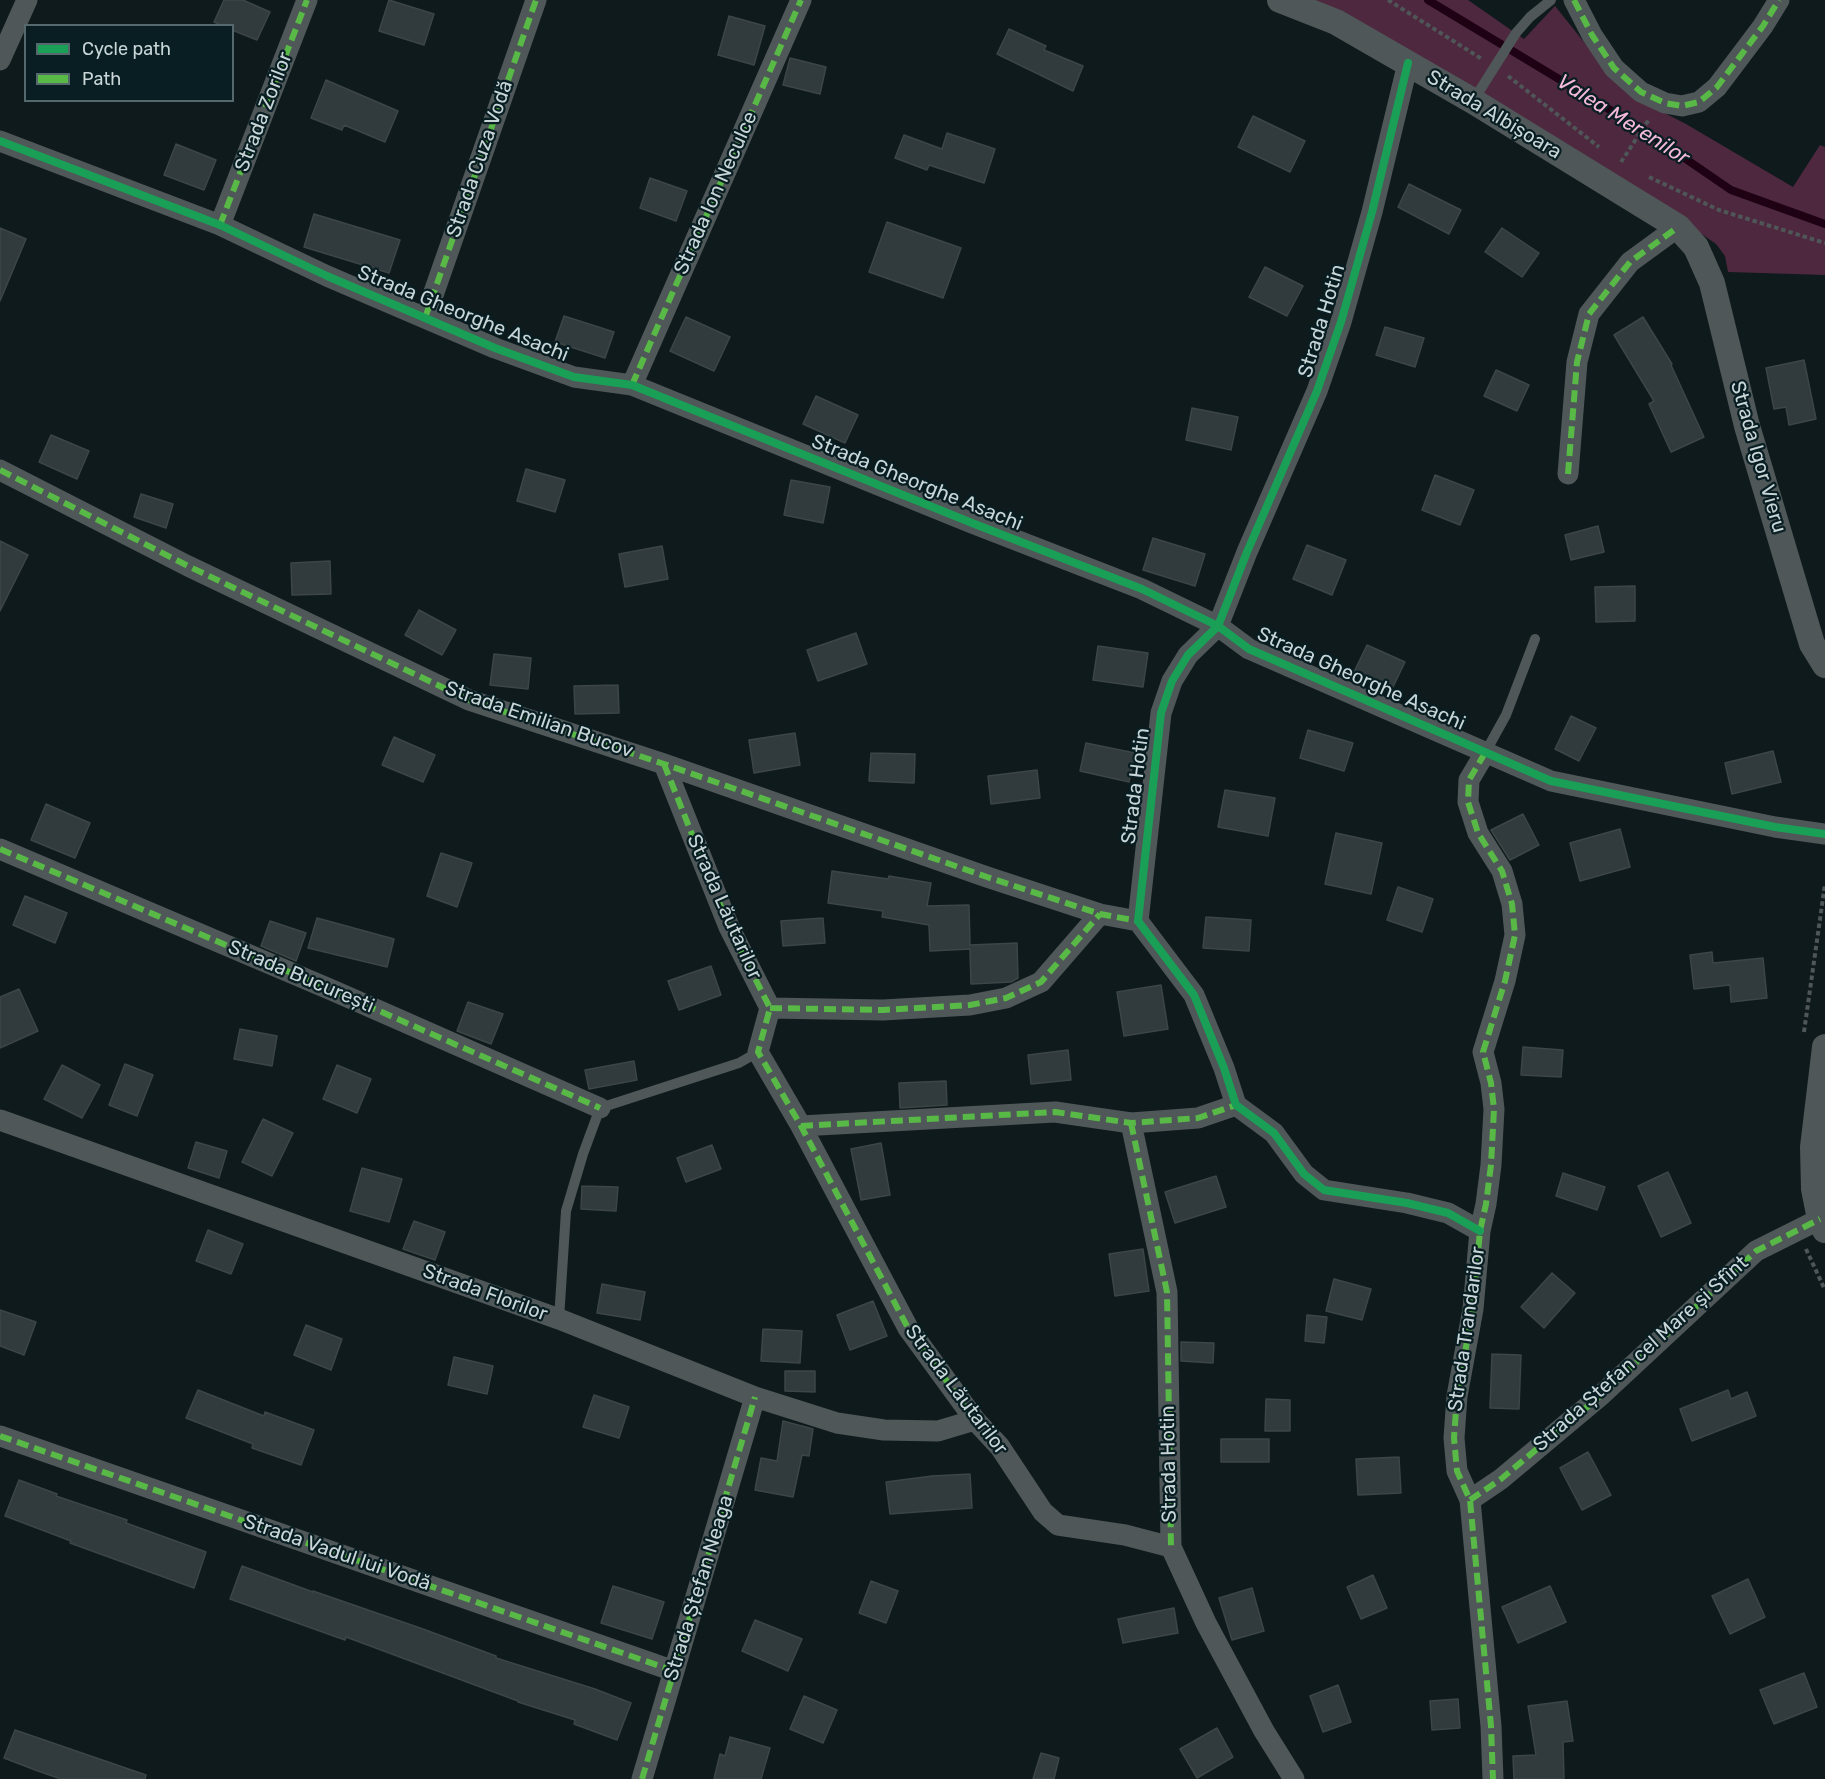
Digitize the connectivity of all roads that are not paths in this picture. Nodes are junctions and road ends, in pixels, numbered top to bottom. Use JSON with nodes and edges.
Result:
{"nodes":[{"id":1,"x":27,"y":0,"type":"edge"},
{"id":2,"x":307,"y":0,"type":"edge"},
{"id":3,"x":536,"y":0,"type":"edge"},
{"id":4,"x":801,"y":0,"type":"edge"},
{"id":5,"x":1280,"y":0,"type":"edge"},
{"id":6,"x":1551,"y":0,"type":"edge"},
{"id":7,"x":1574,"y":0,"type":"edge"},
{"id":8,"x":1779,"y":0,"type":"edge"},
{"id":9,"x":0,"y":60,"type":"edge"},
{"id":10,"x":1408,"y":63,"type":"junction"},
{"id":11,"x":1473,"y":101,"type":"junction"},
{"id":12,"x":0,"y":141,"type":"edge"},
{"id":13,"x":220,"y":225,"type":"junction"},
{"id":14,"x":1678,"y":228,"type":"junction"},
{"id":15,"x":1696,"y":248,"type":"joint"},
{"id":16,"x":425,"y":318,"type":"junction"},
{"id":17,"x":632,"y":386,"type":"junction"},
{"id":18,"x":0,"y":470,"type":"edge"},
{"id":19,"x":1568,"y":474,"type":"dead end"},
{"id":20,"x":1218,"y":626,"type":"junction"},
{"id":21,"x":1535,"y":639,"type":"dead end"},
{"id":22,"x":1825,"y":665,"type":"edge"},
{"id":23,"x":1485,"y":753,"type":"junction"},
{"id":24,"x":664,"y":764,"type":"junction"},
{"id":25,"x":1825,"y":834,"type":"edge"},
{"id":26,"x":0,"y":849,"type":"edge"},
{"id":27,"x":1100,"y":914,"type":"junction"},
{"id":28,"x":1138,"y":921,"type":"junction"},
{"id":29,"x":770,"y":1008,"type":"junction"},
{"id":30,"x":1825,"y":1047,"type":"edge"},
{"id":31,"x":758,"y":1052,"type":"junction"},
{"id":32,"x":1236,"y":1105,"type":"junction"},
{"id":33,"x":600,"y":1108,"type":"junction"},
{"id":34,"x":0,"y":1120,"type":"edge"},
{"id":35,"x":1131,"y":1123,"type":"junction"},
{"id":36,"x":801,"y":1126,"type":"junction"},
{"id":37,"x":1823,"y":1225,"type":"edge"},
{"id":38,"x":1480,"y":1232,"type":"junction"},
{"id":39,"x":559,"y":1319,"type":"junction"},
{"id":40,"x":755,"y":1397,"type":"junction"},
{"id":41,"x":975,"y":1420,"type":"junction"},
{"id":42,"x":0,"y":1436,"type":"edge"},
{"id":43,"x":1470,"y":1500,"type":"junction"},
{"id":44,"x":1171,"y":1547,"type":"junction"},
{"id":45,"x":674,"y":1671,"type":"junction"},
{"id":46,"x":642,"y":1779,"type":"edge"},
{"id":47,"x":1294,"y":1779,"type":"edge"},
{"id":48,"x":1494,"y":1779,"type":"edge"}],
"edges":[{"from":1,"to":9,"type":"street"},
{"from":2,"to":13,"type":"street","name":"Strada Zorilor"},
{"from":3,"to":16,"type":"street","name":"Strada Cuza Vodă"},
{"from":4,"to":17,"type":"street","name":"Strada Ion Neculce"},
{"from":5,"to":10,"type":"street","name":"Strada Albișoara"},
{"from":6,"to":11,"type":"lane"},
{"from":7,"to":8,"type":"street"},
{"from":10,"to":11,"type":"street","name":"Strada Albișoara"},
{"from":10,"to":20,"type":"street","name":"Strada Hotin"},
{"from":11,"to":14,"type":"street","name":"Strada Albișoara"},
{"from":12,"to":13,"type":"street","name":"Strada Gheorghe Asachi"},
{"from":13,"to":16,"type":"street","name":"Strada Gheorghe Asachi"},
{"from":14,"to":15,"type":"street","name":"Strada Albișoara"},
{"from":14,"to":19,"type":"street"},
{"from":15,"to":22,"type":"street","name":"Strada Igor Vieru"},
{"from":16,"to":17,"type":"street","name":"Strada Gheorghe Asachi"},
{"from":17,"to":20,"type":"street","name":"Strada Gheorghe Asachi"},
{"from":18,"to":24,"type":"street","name":"Strada Emilian Bucov"},
{"from":20,"to":23,"type":"street","name":"Strada Gheorghe Asachi"},
{"from":20,"to":28,"type":"street","name":"Strada Hotin"},
{"from":21,"to":23,"type":"lane"},
{"from":23,"to":25,"type":"street","name":"Strada Gheorghe Asachi"},
{"from":23,"to":38,"type":"street","name":"Strada Trandarilor"},
{"from":24,"to":27,"type":"street","name":"Strada Emilian Bucov"},
{"from":24,"to":29,"type":"street","name":"Strada Lăutarilor"},
{"from":26,"to":33,"type":"street","name":"Strada București"},
{"from":27,"to":28,"type":"street","name":"Strada Emilian Bucov"},
{"from":27,"to":29,"type":"street"},
{"from":28,"to":32,"type":"street"},
{"from":29,"to":31,"type":"street"},
{"from":30,"to":37,"type":"street","name":"Strada Ștefan cel Mare și Sfînt"},
{"from":31,"to":33,"type":"lane"},
{"from":31,"to":36,"type":"street","name":"Strada Lăutarilor"},
{"from":32,"to":35,"type":"street"},
{"from":32,"to":38,"type":"street"},
{"from":33,"to":39,"type":"lane"},
{"from":34,"to":39,"type":"street","name":"Strada Florilor"},
{"from":35,"to":36,"type":"street"},
{"from":35,"to":44,"type":"street","name":"Strada Hotin"},
{"from":36,"to":41,"type":"street","name":"Strada Lăutarilor"},
{"from":37,"to":43,"type":"street","name":"Strada Ștefan cel Mare și Sfînt"},
{"from":38,"to":43,"type":"street","name":"Strada Trandarilor"},
{"from":39,"to":40,"type":"street","name":"Strada Florilor"},
{"from":40,"to":41,"type":"street","name":"Strada Florilor"},
{"from":40,"to":45,"type":"street","name":"Strada Ștefan Neaga"},
{"from":41,"to":44,"type":"street","name":"Strada Lăutarilor"},
{"from":42,"to":45,"type":"street","name":"Strada Vadul lui Vodă"},
{"from":43,"to":48,"type":"street","name":"Strada Trandarilor"},
{"from":44,"to":47,"type":"street","name":"Strada Hotin"},
{"from":45,"to":46,"type":"street","name":"Strada Ștefan Neaga"}]}
